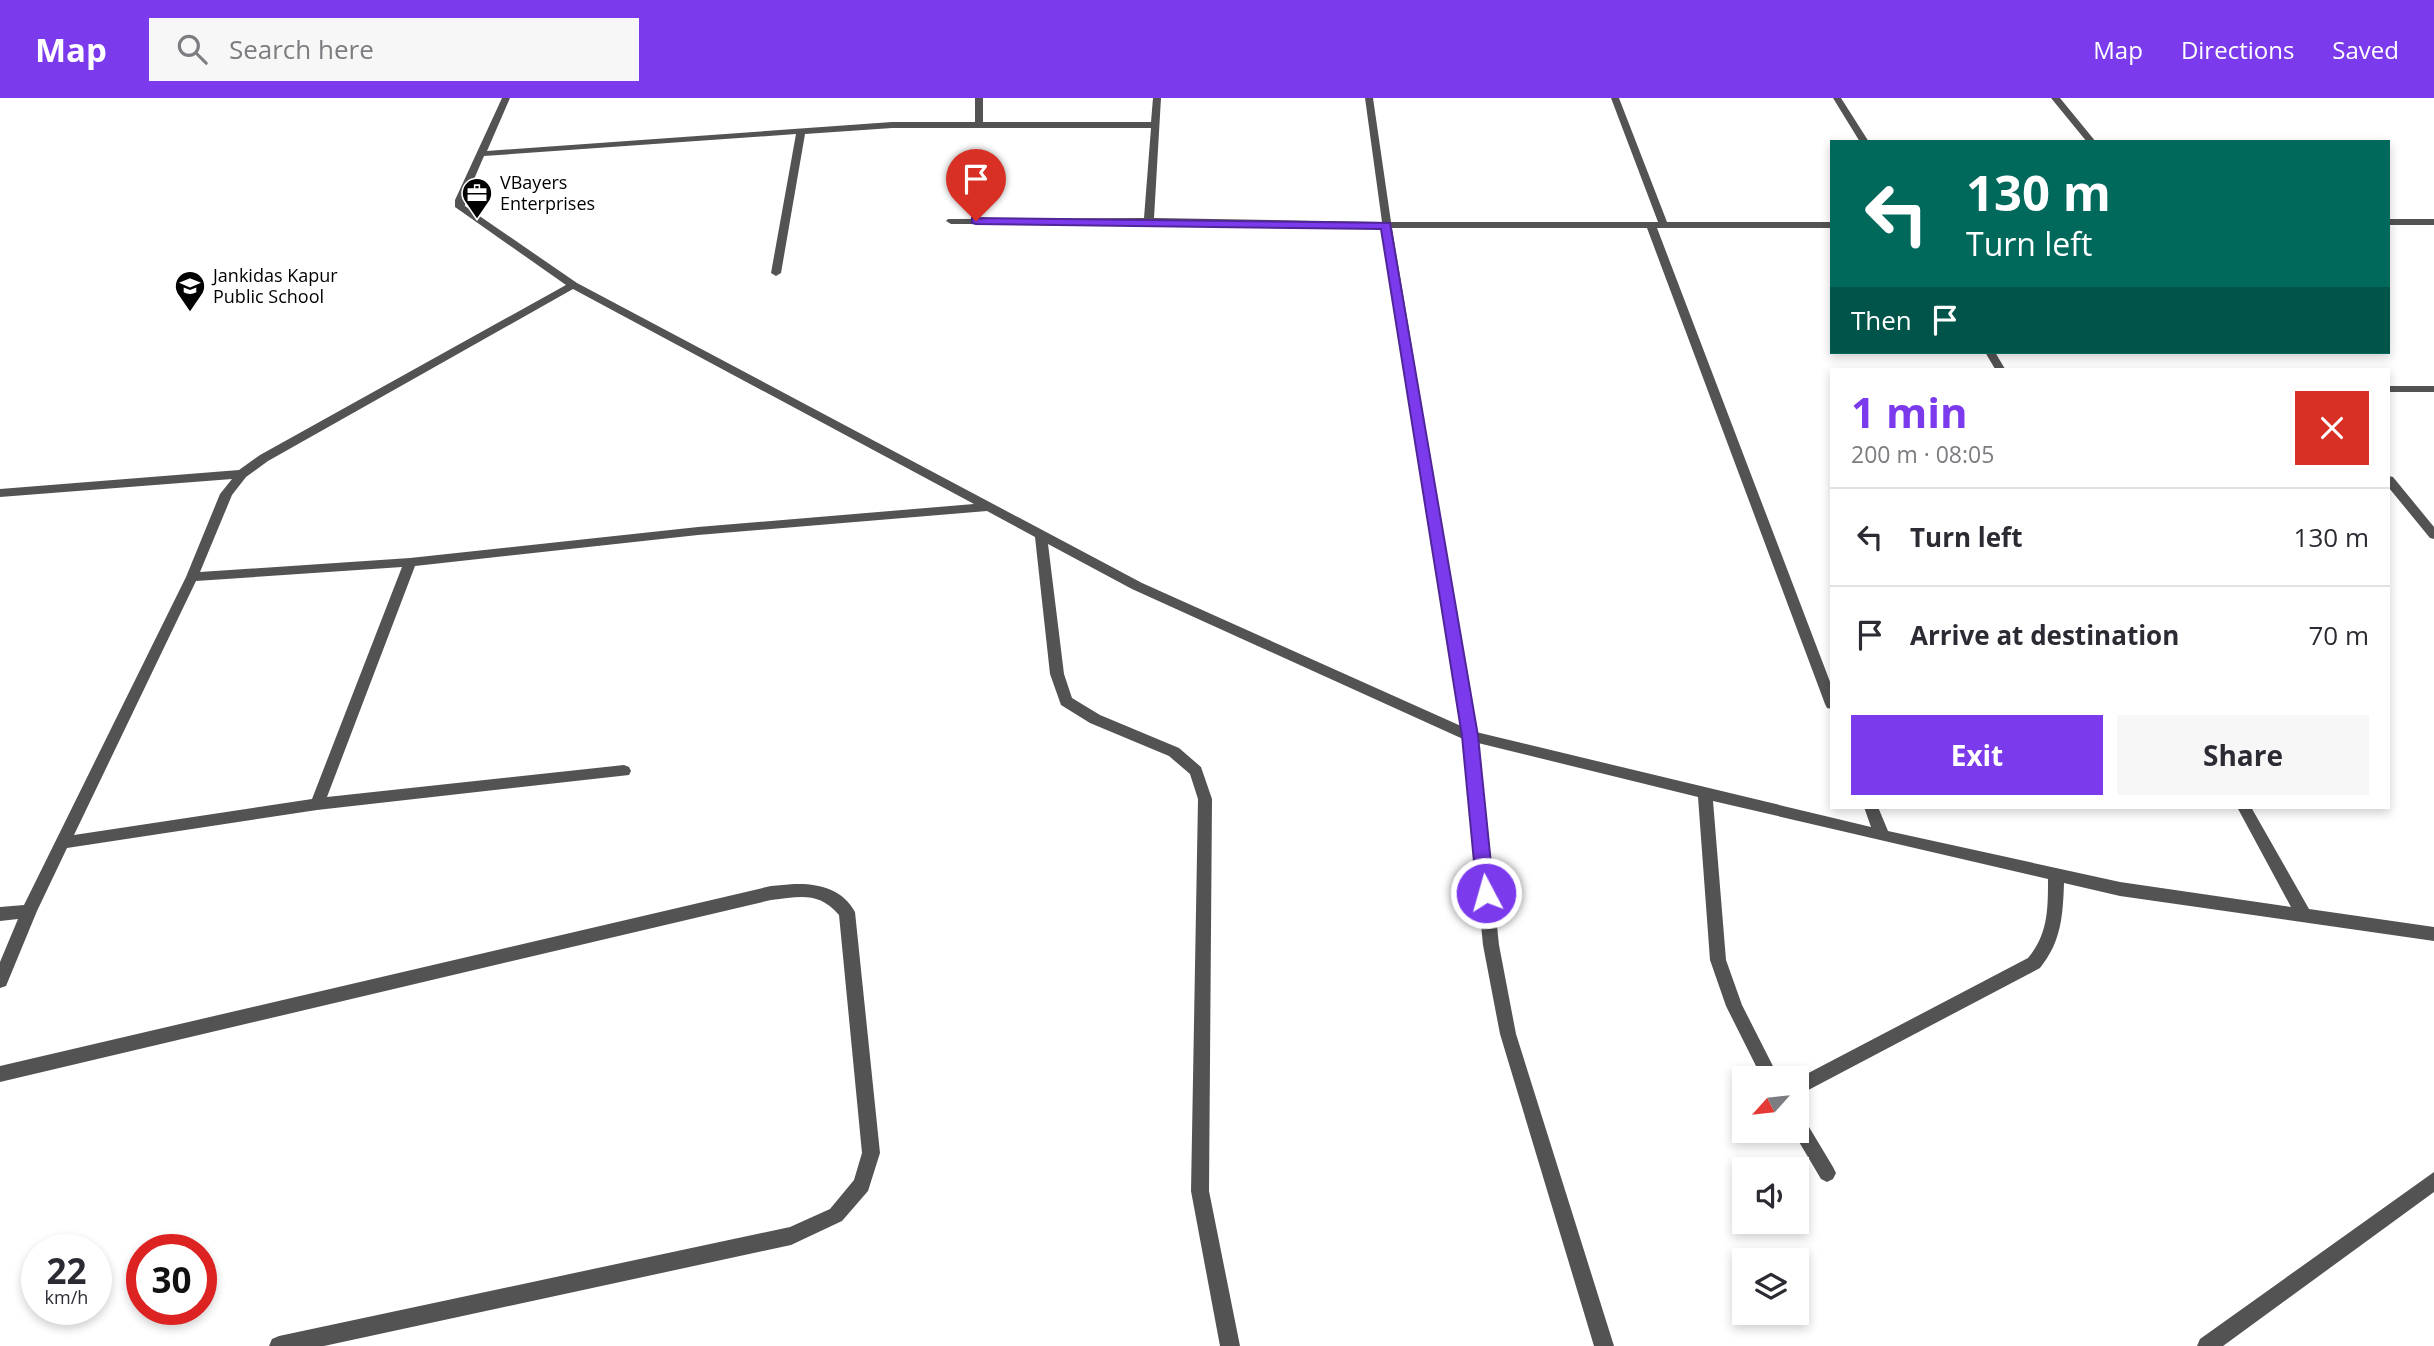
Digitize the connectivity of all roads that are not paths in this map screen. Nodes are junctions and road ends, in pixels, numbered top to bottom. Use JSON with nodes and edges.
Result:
{"nodes":[{"id":1,"x":506,"y":98,"type":"edge"},
{"id":2,"x":979,"y":98,"type":"edge"},
{"id":3,"x":1157,"y":98,"type":"edge"},
{"id":4,"x":1369,"y":98,"type":"edge"},
{"id":5,"x":1615,"y":98,"type":"edge"},
{"id":6,"x":1837,"y":98,"type":"edge"},
{"id":7,"x":2055,"y":98,"type":"edge"},
{"id":8,"x":979,"y":124,"type":"junction"},
{"id":9,"x":1155,"y":125,"type":"junction"},
{"id":10,"x":801,"y":132,"type":"junction"},
{"id":11,"x":1864,"y":140,"type":"edge"},
{"id":12,"x":2090,"y":140,"type":"edge"},
{"id":13,"x":480,"y":154,"type":"junction"},
{"id":14,"x":951,"y":221,"type":"dead end"},
{"id":15,"x":1149,"y":221,"type":"junction"},
{"id":16,"x":2390,"y":222,"type":"edge"},
{"id":17,"x":2434,"y":222,"type":"edge"},
{"id":18,"x":1387,"y":225,"type":"junction"},
{"id":19,"x":1830,"y":225,"type":"edge"},
{"id":20,"x":1658,"y":226,"type":"junction"},
{"id":21,"x":775,"y":273,"type":"dead end"},
{"id":22,"x":573,"y":285,"type":"junction"},
{"id":23,"x":2390,"y":389,"type":"edge"},
{"id":24,"x":2434,"y":389,"type":"edge"},
{"id":25,"x":242,"y":474,"type":"junction"},
{"id":26,"x":2390,"y":481,"type":"edge"},
{"id":27,"x":0,"y":493,"type":"edge"},
{"id":28,"x":989,"y":508,"type":"junction"},
{"id":29,"x":1041,"y":535,"type":"junction"},
{"id":30,"x":2434,"y":536,"type":"edge"},
{"id":31,"x":410,"y":562,"type":"junction"},
{"id":32,"x":192,"y":577,"type":"junction"},
{"id":33,"x":1830,"y":699,"type":"edge"},
{"id":34,"x":1470,"y":736,"type":"junction"},
{"id":35,"x":624,"y":771,"type":"dead end"},
{"id":36,"x":1705,"y":792,"type":"junction"},
{"id":37,"x":317,"y":804,"type":"junction"},
{"id":38,"x":1872,"y":809,"type":"edge"},
{"id":39,"x":2245,"y":809,"type":"edge"},
{"id":40,"x":1882,"y":836,"type":"junction"},
{"id":41,"x":62,"y":843,"type":"junction"},
{"id":42,"x":2056,"y":874,"type":"junction"},
{"id":43,"x":29,"y":911,"type":"junction"},
{"id":44,"x":2303,"y":913,"type":"junction"},
{"id":45,"x":0,"y":914,"type":"edge"},
{"id":46,"x":2434,"y":934,"type":"edge"},
{"id":47,"x":0,"y":981,"type":"edge"},
{"id":48,"x":1765,"y":1066,"type":"edge"},
{"id":49,"x":0,"y":1074,"type":"edge"},
{"id":50,"x":1810,"y":1081,"type":"edge"},
{"id":51,"x":1809,"y":1143,"type":"edge"},
{"id":52,"x":1827,"y":1173,"type":"dead end"},
{"id":53,"x":2434,"y":1181,"type":"edge"},
{"id":54,"x":279,"y":1346,"type":"edge"},
{"id":55,"x":1230,"y":1346,"type":"edge"},
{"id":56,"x":1604,"y":1346,"type":"edge"},
{"id":57,"x":2207,"y":1346,"type":"edge"}],
"edges":[{"from":1,"to":13,"type":"street"},
{"from":2,"to":8,"type":"street"},
{"from":3,"to":9,"type":"street"},
{"from":4,"to":18,"type":"street"},
{"from":5,"to":20,"type":"street"},
{"from":6,"to":11,"type":"street"},
{"from":7,"to":12,"type":"street"},
{"from":8,"to":9,"type":"street"},
{"from":8,"to":10,"type":"street"},
{"from":9,"to":15,"type":"street"},
{"from":10,"to":13,"type":"street"},
{"from":10,"to":21,"type":"street"},
{"from":13,"to":22,"type":"street"},
{"from":14,"to":15,"type":"street"},
{"from":15,"to":18,"type":"street"},
{"from":16,"to":17,"type":"street"},
{"from":18,"to":20,"type":"street"},
{"from":18,"to":34,"type":"street"},
{"from":19,"to":20,"type":"street"},
{"from":20,"to":33,"type":"street"},
{"from":22,"to":25,"type":"street"},
{"from":22,"to":28,"type":"street"},
{"from":23,"to":24,"type":"street"},
{"from":25,"to":27,"type":"street"},
{"from":25,"to":32,"type":"street"},
{"from":26,"to":30,"type":"street"},
{"from":28,"to":29,"type":"street"},
{"from":28,"to":31,"type":"street"},
{"from":29,"to":34,"type":"street"},
{"from":29,"to":55,"type":"street"},
{"from":31,"to":32,"type":"street"},
{"from":31,"to":37,"type":"street"},
{"from":32,"to":41,"type":"street"},
{"from":34,"to":36,"type":"street"},
{"from":34,"to":56,"type":"street"},
{"from":35,"to":37,"type":"street"},
{"from":36,"to":40,"type":"street"},
{"from":36,"to":48,"type":"street"},
{"from":37,"to":41,"type":"street"},
{"from":38,"to":40,"type":"street"},
{"from":39,"to":44,"type":"street"},
{"from":40,"to":42,"type":"street"},
{"from":41,"to":43,"type":"street"},
{"from":42,"to":44,"type":"street"},
{"from":42,"to":50,"type":"street"},
{"from":43,"to":45,"type":"street"},
{"from":43,"to":47,"type":"street"},
{"from":44,"to":46,"type":"street"},
{"from":49,"to":54,"type":"street"},
{"from":51,"to":52,"type":"street"},
{"from":53,"to":57,"type":"street"}]}
